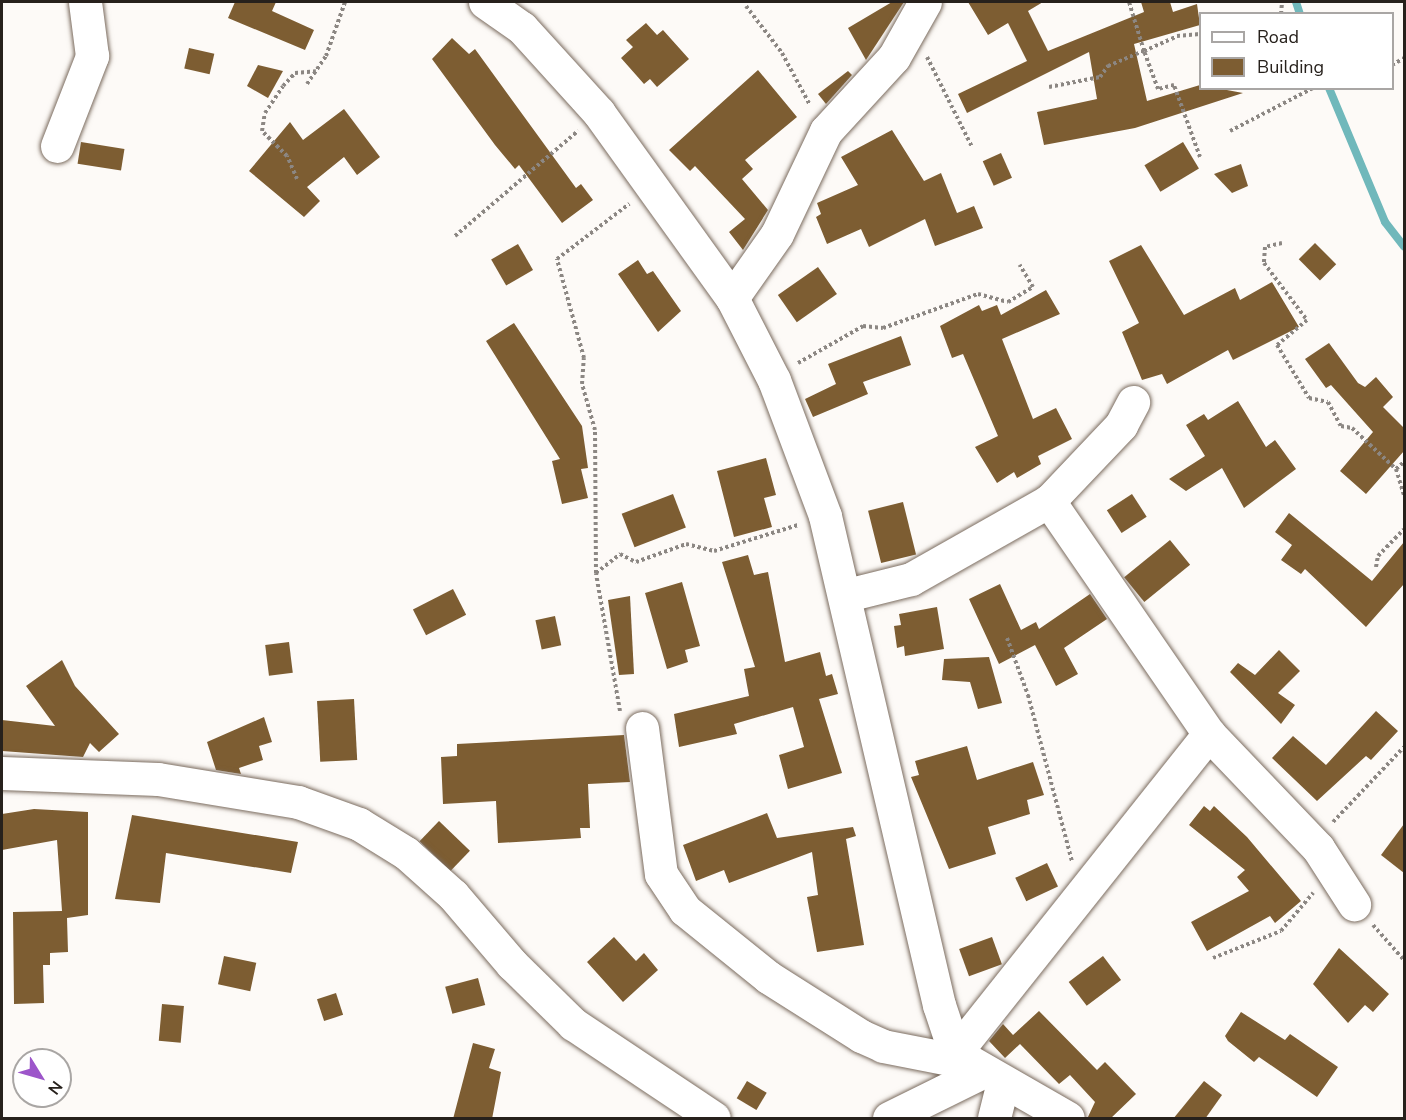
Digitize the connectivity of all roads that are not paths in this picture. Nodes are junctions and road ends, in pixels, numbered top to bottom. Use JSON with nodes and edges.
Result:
{"nodes":[{"id":1,"x":85,"y":2,"type":"edge"},
{"id":2,"x":485,"y":2,"type":"edge"},
{"id":3,"x":926,"y":2,"type":"edge"},
{"id":4,"x":57,"y":146,"type":"dead end"},
{"id":5,"x":732,"y":298,"type":"junction"},
{"id":6,"x":1133,"y":402,"type":"dead end"},
{"id":7,"x":1049,"y":501,"type":"junction"},
{"id":8,"x":847,"y":595,"type":"junction"},
{"id":9,"x":642,"y":728,"type":"road end"},
{"id":10,"x":1209,"y":735,"type":"junction"},
{"id":11,"x":2,"y":773,"type":"edge"},
{"id":12,"x":1354,"y":904,"type":"road end"},
{"id":13,"x":978,"y":1068,"type":"junction"},
{"id":14,"x":714,"y":1119,"type":"edge"},
{"id":15,"x":889,"y":1119,"type":"edge"},
{"id":16,"x":994,"y":1119,"type":"edge"},
{"id":17,"x":1068,"y":1119,"type":"edge"}],
"edges":[{"from":1,"to":4,"type":"street"},
{"from":2,"to":5,"type":"street"},
{"from":3,"to":5,"type":"street"},
{"from":5,"to":8,"type":"street"},
{"from":6,"to":7,"type":"street"},
{"from":7,"to":8,"type":"street"},
{"from":7,"to":10,"type":"street"},
{"from":8,"to":13,"type":"street"},
{"from":9,"to":13,"type":"street"},
{"from":10,"to":12,"type":"street"},
{"from":10,"to":13,"type":"street"},
{"from":11,"to":14,"type":"street"},
{"from":13,"to":15,"type":"street"},
{"from":13,"to":16,"type":"street"},
{"from":13,"to":17,"type":"street"}]}
